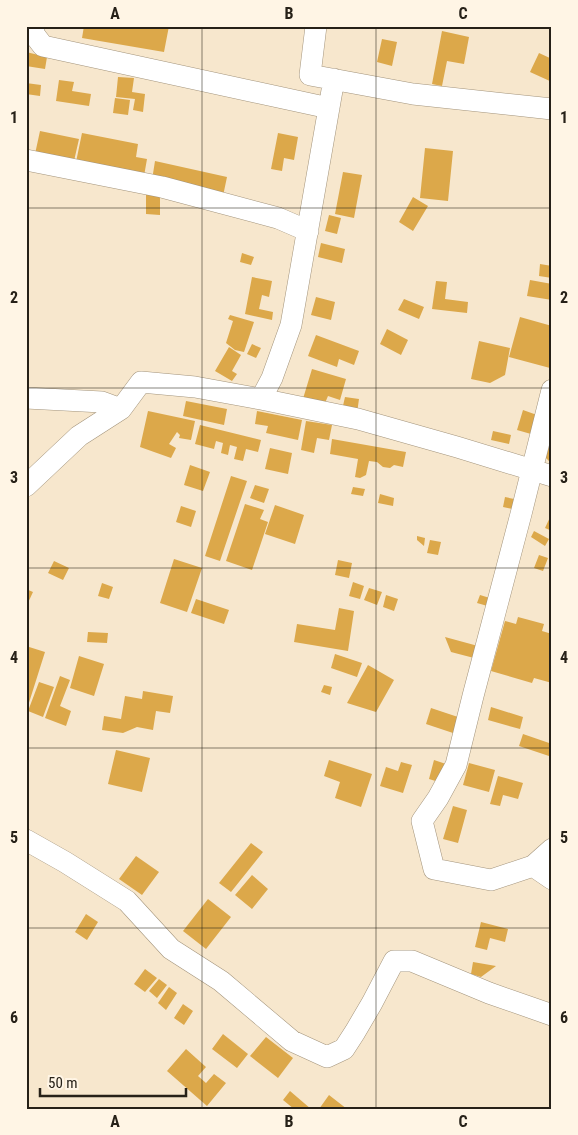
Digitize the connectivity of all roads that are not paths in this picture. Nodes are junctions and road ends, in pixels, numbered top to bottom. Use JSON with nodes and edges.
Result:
{"nodes":[{"id":1,"x":34,"y":26,"type":"edge"},
{"id":2,"x":316,"y":26,"type":"edge"},
{"id":3,"x":334,"y":80,"type":"junction"},
{"id":4,"x":329,"y":108,"type":"junction"},
{"id":5,"x":552,"y":109,"type":"edge"},
{"id":6,"x":26,"y":160,"type":"edge"},
{"id":7,"x":308,"y":231,"type":"junction"},
{"id":8,"x":552,"y":390,"type":"edge"},
{"id":9,"x":26,"y":398,"type":"edge"},
{"id":10,"x":261,"y":399,"type":"junction"},
{"id":11,"x":121,"y":409,"type":"junction"},
{"id":12,"x":542,"y":474,"type":"edge"},
{"id":13,"x":26,"y":486,"type":"edge"},
{"id":14,"x":26,"y":840,"type":"edge"},
{"id":15,"x":552,"y":849,"type":"edge"},
{"id":16,"x":533,"y":866,"type":"junction"},
{"id":17,"x":552,"y":880,"type":"edge"},
{"id":18,"x":552,"y":1015,"type":"edge"}],
"edges":[{"from":1,"to":4,"type":"street"},
{"from":2,"to":3,"type":"street"},
{"from":3,"to":4,"type":"street"},
{"from":3,"to":5,"type":"street"},
{"from":4,"to":7,"type":"street"},
{"from":6,"to":7,"type":"street"},
{"from":7,"to":10,"type":"street"},
{"from":8,"to":12,"type":"street"},
{"from":9,"to":11,"type":"street"},
{"from":10,"to":11,"type":"street"},
{"from":10,"to":12,"type":"street"},
{"from":11,"to":13,"type":"street"},
{"from":12,"to":16,"type":"street"},
{"from":14,"to":18,"type":"street"},
{"from":15,"to":16,"type":"street"},
{"from":16,"to":17,"type":"street"}]}
